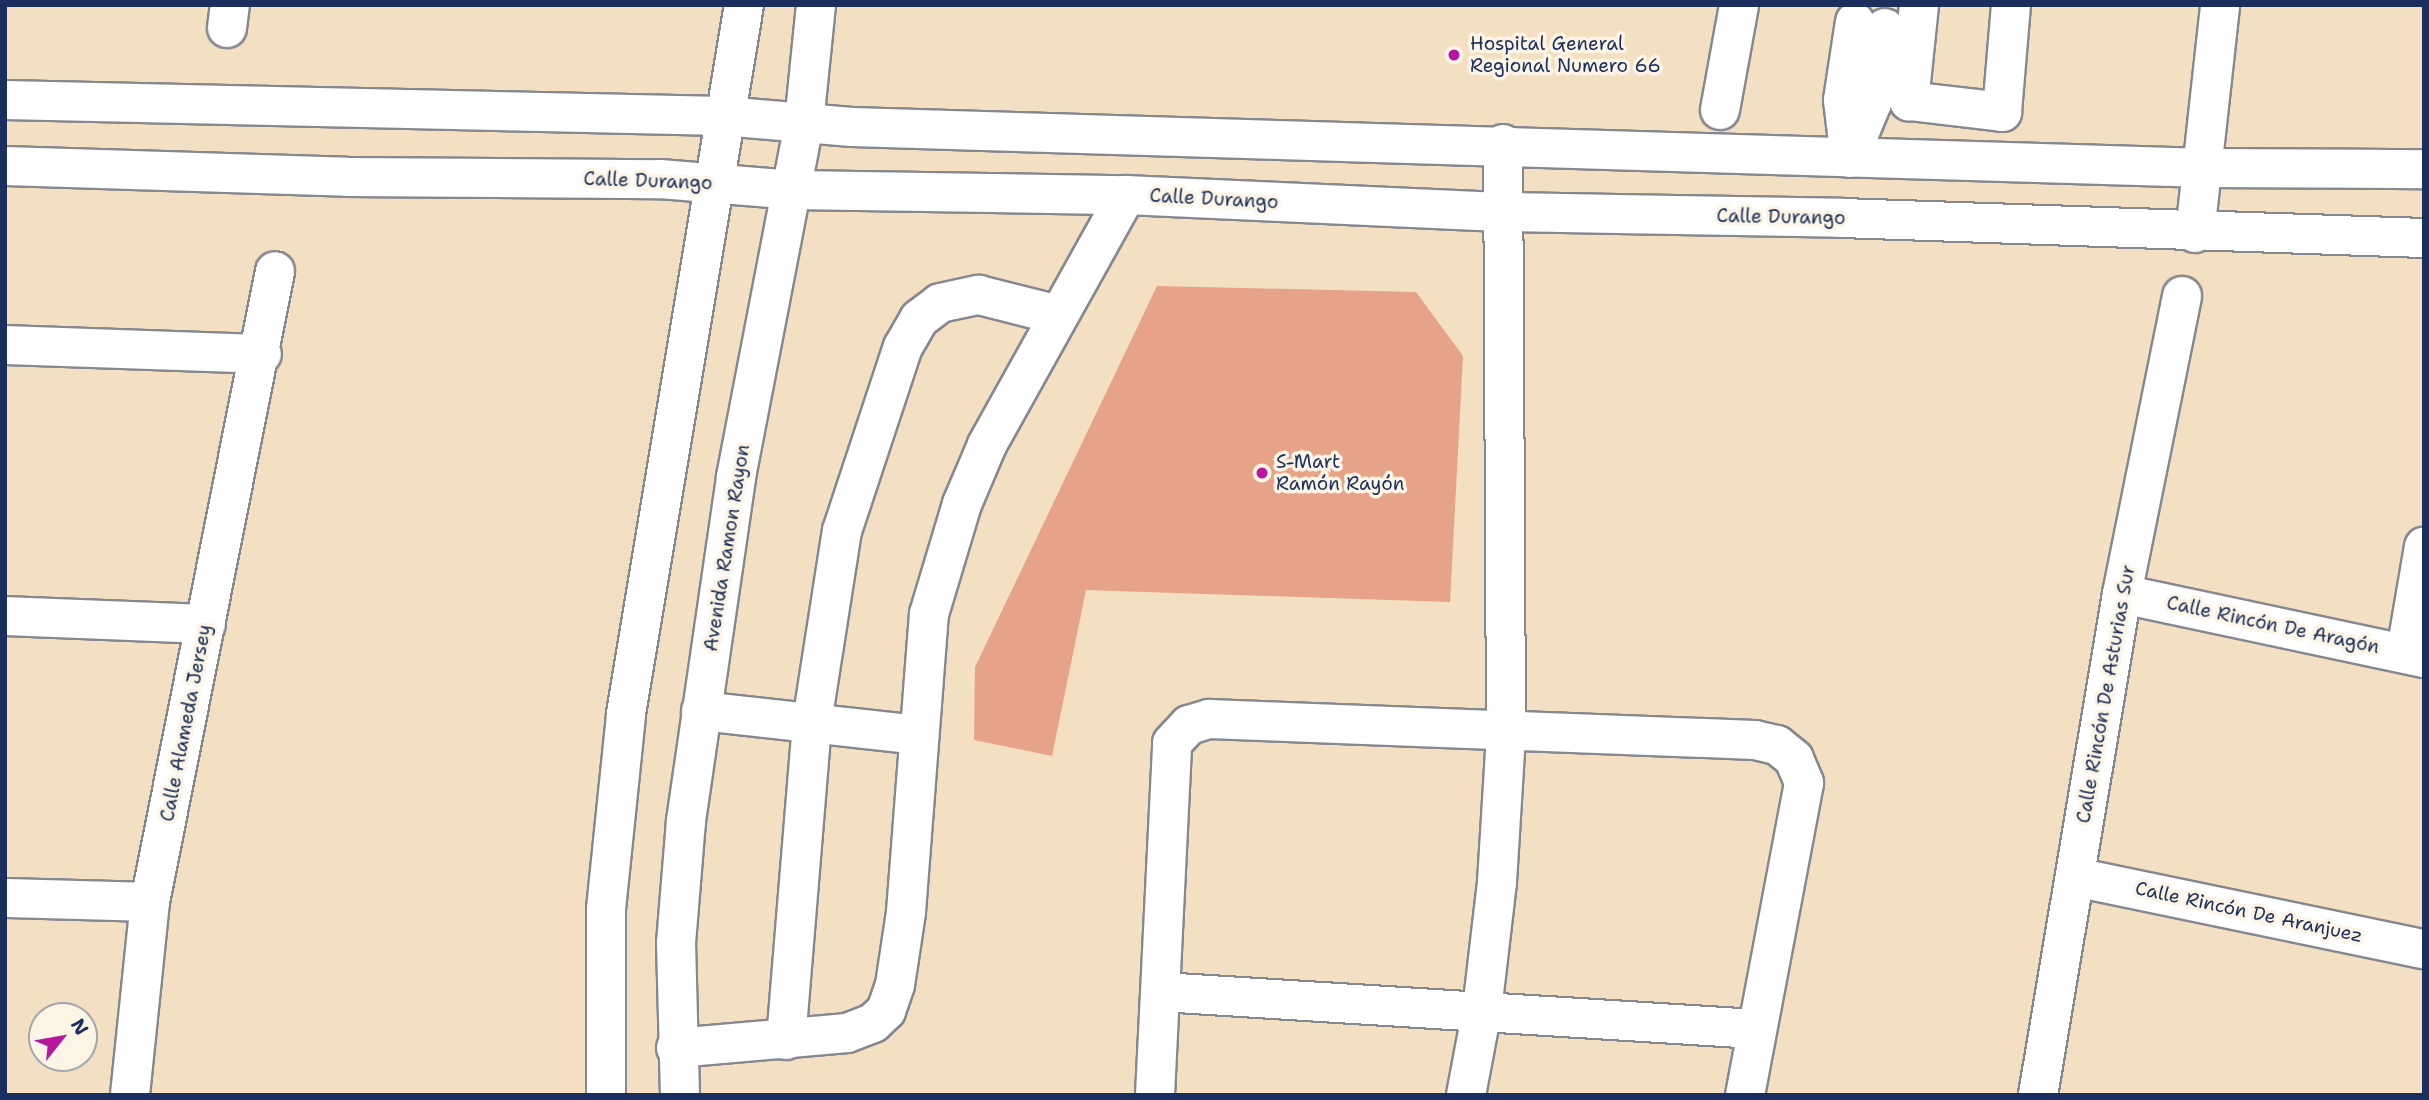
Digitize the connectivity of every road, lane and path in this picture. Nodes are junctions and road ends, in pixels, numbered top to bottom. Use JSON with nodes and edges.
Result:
{"nodes":[{"id":1,"x":744,"y":5,"type":"edge"},
{"id":2,"x":816,"y":5,"type":"edge"},
{"id":3,"x":1740,"y":5,"type":"edge"},
{"id":4,"x":2011,"y":5,"type":"edge"},
{"id":5,"x":2220,"y":5,"type":"edge"},
{"id":6,"x":1882,"y":19,"type":"edge"},
{"id":7,"x":5,"y":100,"type":"edge"},
{"id":8,"x":1720,"y":110,"type":"dead end"},
{"id":9,"x":723,"y":116,"type":"junction"},
{"id":10,"x":804,"y":123,"type":"junction"},
{"id":11,"x":1503,"y":144,"type":"junction"},
{"id":12,"x":1850,"y":158,"type":"junction"},
{"id":13,"x":5,"y":166,"type":"edge"},
{"id":14,"x":2205,"y":169,"type":"junction"},
{"id":15,"x":2424,"y":169,"type":"edge"},
{"id":16,"x":713,"y":183,"type":"junction"},
{"id":17,"x":793,"y":190,"type":"junction"},
{"id":18,"x":1126,"y":195,"type":"junction"},
{"id":19,"x":1506,"y":212,"type":"junction"},
{"id":20,"x":1842,"y":218,"type":"junction"},
{"id":21,"x":2195,"y":233,"type":"junction"},
{"id":22,"x":2424,"y":238,"type":"edge"},
{"id":23,"x":275,"y":271,"type":"dead end"},
{"id":24,"x":2182,"y":296,"type":"dead end"},
{"id":25,"x":1058,"y":315,"type":"junction"},
{"id":26,"x":5,"y":345,"type":"edge"},
{"id":27,"x":262,"y":355,"type":"junction"},
{"id":28,"x":2424,"y":547,"type":"edge"},
{"id":29,"x":2122,"y":594,"type":"junction"},
{"id":30,"x":5,"y":616,"type":"edge"},
{"id":31,"x":206,"y":624,"type":"junction"},
{"id":32,"x":2415,"y":655,"type":"edge"},
{"id":33,"x":701,"y":711,"type":"junction"},
{"id":34,"x":812,"y":722,"type":"junction"},
{"id":35,"x":1506,"y":733,"type":"junction"},
{"id":36,"x":916,"y":735,"type":"junction"},
{"id":37,"x":2075,"y":877,"type":"junction"},
{"id":38,"x":5,"y":898,"type":"edge"},
{"id":39,"x":150,"y":902,"type":"junction"},
{"id":40,"x":2424,"y":949,"type":"edge"},
{"id":41,"x":1161,"y":992,"type":"junction"},
{"id":42,"x":1482,"y":1010,"type":"junction"},
{"id":43,"x":1756,"y":1029,"type":"junction"},
{"id":44,"x":786,"y":1040,"type":"junction"},
{"id":45,"x":676,"y":1048,"type":"junction"},
{"id":46,"x":130,"y":1095,"type":"edge"},
{"id":47,"x":606,"y":1095,"type":"edge"},
{"id":48,"x":680,"y":1095,"type":"edge"},
{"id":49,"x":1155,"y":1095,"type":"edge"},
{"id":50,"x":1466,"y":1095,"type":"edge"},
{"id":51,"x":1745,"y":1095,"type":"edge"},
{"id":52,"x":2038,"y":1095,"type":"edge"}],
"edges":[{"from":1,"to":9,"type":"main road"},
{"from":2,"to":10,"type":"main road","name":"Avenida Ramon Rayon"},
{"from":3,"to":8,"type":"main road"},
{"from":4,"to":6,"type":"main road"},
{"from":5,"to":14,"type":"main road"},
{"from":6,"to":12,"type":"main road"},
{"from":7,"to":9,"type":"main road"},
{"from":9,"to":10,"type":"main road"},
{"from":9,"to":16,"type":"main road"},
{"from":10,"to":11,"type":"main road"},
{"from":10,"to":17,"type":"main road","name":"Avenida Ramon Rayon"},
{"from":11,"to":12,"type":"main road"},
{"from":11,"to":19,"type":"main road"},
{"from":12,"to":14,"type":"main road"},
{"from":12,"to":20,"type":"main road"},
{"from":13,"to":16,"type":"main road","name":"Calle Durango"},
{"from":14,"to":15,"type":"main road"},
{"from":14,"to":21,"type":"main road"},
{"from":16,"to":17,"type":"main road","name":"Calle Durango"},
{"from":16,"to":47,"type":"main road"},
{"from":17,"to":18,"type":"main road","name":"Calle Durango"},
{"from":17,"to":33,"type":"main road","name":"Avenida Ramon Rayon"},
{"from":18,"to":19,"type":"main road","name":"Calle Durango"},
{"from":18,"to":25,"type":"main road"},
{"from":19,"to":20,"type":"main road","name":"Calle Durango"},
{"from":19,"to":35,"type":"main road"},
{"from":20,"to":21,"type":"main road","name":"Calle Durango"},
{"from":21,"to":22,"type":"main road","name":"Calle Durango"},
{"from":23,"to":27,"type":"main road","name":"Calle Alameda Jersey"},
{"from":24,"to":29,"type":"main road","name":"Calle Rincón De Asturias Sur"},
{"from":25,"to":34,"type":"main road"},
{"from":25,"to":36,"type":"main road"},
{"from":26,"to":27,"type":"main road"},
{"from":27,"to":31,"type":"main road","name":"Calle Alameda Jersey"},
{"from":28,"to":32,"type":"main road"},
{"from":29,"to":32,"type":"main road","name":"Calle Rincón De Aragón"},
{"from":29,"to":37,"type":"main road","name":"Calle Rincón De Asturias Sur"},
{"from":30,"to":31,"type":"main road"},
{"from":31,"to":39,"type":"main road","name":"Calle Alameda Jersey"},
{"from":33,"to":34,"type":"main road"},
{"from":33,"to":45,"type":"main road","name":"Avenida Ramon Rayon"},
{"from":34,"to":36,"type":"main road"},
{"from":34,"to":44,"type":"main road"},
{"from":35,"to":41,"type":"main road"},
{"from":35,"to":42,"type":"main road"},
{"from":35,"to":43,"type":"main road"},
{"from":36,"to":44,"type":"main road"},
{"from":37,"to":40,"type":"main road","name":"Calle Rincón De Aranjuez"},
{"from":37,"to":52,"type":"main road","name":"Calle Rincón De Asturias Sur"},
{"from":38,"to":39,"type":"main road"},
{"from":39,"to":46,"type":"main road","name":"Calle Alameda Jersey"},
{"from":41,"to":42,"type":"main road"},
{"from":41,"to":49,"type":"main road"},
{"from":42,"to":43,"type":"main road"},
{"from":42,"to":50,"type":"main road"},
{"from":43,"to":51,"type":"main road"},
{"from":44,"to":45,"type":"main road"},
{"from":45,"to":48,"type":"main road","name":"Avenida Ramon Rayon"}]}
